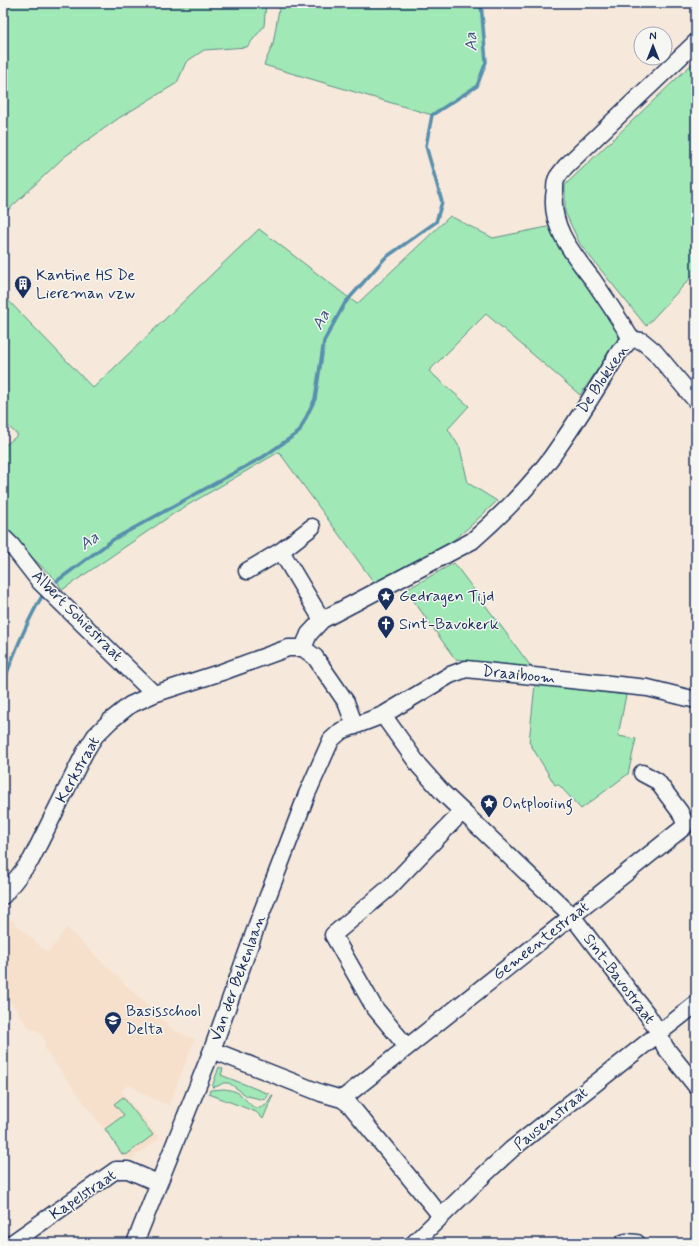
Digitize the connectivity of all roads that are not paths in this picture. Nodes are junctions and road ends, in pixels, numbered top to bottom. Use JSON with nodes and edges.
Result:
{"nodes":[{"id":1,"x":696,"y":42,"type":"edge"},
{"id":2,"x":630,"y":339,"type":"junction"},
{"id":3,"x":696,"y":401,"type":"edge"},
{"id":4,"x":312,"y":526,"type":"dead end"},
{"id":5,"x":3,"y":537,"type":"edge"},
{"id":6,"x":281,"y":551,"type":"junction"},
{"id":7,"x":247,"y":571,"type":"dead end"},
{"id":8,"x":322,"y":620,"type":"junction"},
{"id":9,"x":303,"y":648,"type":"junction"},
{"id":10,"x":154,"y":694,"type":"junction"},
{"id":11,"x":696,"y":700,"type":"edge"},
{"id":12,"x":383,"y":715,"type":"junction"},
{"id":13,"x":355,"y":726,"type":"junction"},
{"id":14,"x":642,"y":773,"type":"dead end"},
{"id":15,"x":462,"y":812,"type":"junction"},
{"id":16,"x":3,"y":896,"type":"edge"},
{"id":17,"x":572,"y":916,"type":"junction"},
{"id":18,"x":696,"y":1004,"type":"edge"},
{"id":19,"x":659,"y":1032,"type":"junction"},
{"id":20,"x":407,"y":1047,"type":"junction"},
{"id":21,"x":212,"y":1050,"type":"junction"},
{"id":22,"x":696,"y":1086,"type":"edge"},
{"id":23,"x":342,"y":1099,"type":"junction"},
{"id":24,"x":158,"y":1183,"type":"junction"},
{"id":25,"x":441,"y":1216,"type":"junction"},
{"id":26,"x":12,"y":1243,"type":"edge"},
{"id":27,"x":135,"y":1243,"type":"edge"},
{"id":28,"x":414,"y":1243,"type":"edge"},
{"id":29,"x":623,"y":1243,"type":"edge"},
{"id":30,"x":637,"y":1243,"type":"edge"}],
"edges":[{"from":1,"to":2,"type":"street","name":"De Blokken"},
{"from":2,"to":3,"type":"street"},
{"from":2,"to":8,"type":"street","name":"De Blokken"},
{"from":4,"to":6,"type":"street"},
{"from":5,"to":10,"type":"street","name":"Albert Sohiestraat"},
{"from":6,"to":7,"type":"street"},
{"from":6,"to":8,"type":"street"},
{"from":8,"to":9,"type":"street"},
{"from":9,"to":10,"type":"street","name":"Kerkstraat"},
{"from":9,"to":13,"type":"street"},
{"from":10,"to":16,"type":"street","name":"Kerkstraat"},
{"from":11,"to":12,"type":"street","name":"Draaiboom"},
{"from":12,"to":13,"type":"street","name":"Draaiboom"},
{"from":12,"to":15,"type":"street","name":"Sint-Bavostraat"},
{"from":13,"to":21,"type":"street","name":"Van der Bekenlaan"},
{"from":14,"to":17,"type":"street","name":"Gemeentestraat"},
{"from":15,"to":17,"type":"street","name":"Sint-Bavostraat"},
{"from":15,"to":20,"type":"street"},
{"from":17,"to":19,"type":"street","name":"Sint-Bavostraat"},
{"from":17,"to":20,"type":"street","name":"Gemeentestraat"},
{"from":18,"to":19,"type":"street","name":"Pausenstraat"},
{"from":19,"to":22,"type":"street","name":"Sint-Bavostraat"},
{"from":19,"to":25,"type":"street","name":"Pausenstraat"},
{"from":20,"to":23,"type":"street","name":"Gemeentestraat"},
{"from":21,"to":23,"type":"street"},
{"from":21,"to":24,"type":"street","name":"Van der Bekenlaan"},
{"from":23,"to":25,"type":"street"},
{"from":24,"to":26,"type":"street","name":"Kapelstraat"},
{"from":24,"to":27,"type":"street","name":"Van der Bekenlaan"},
{"from":25,"to":28,"type":"street","name":"Pausenstraat"},
{"from":29,"to":30,"type":"street"}]}
